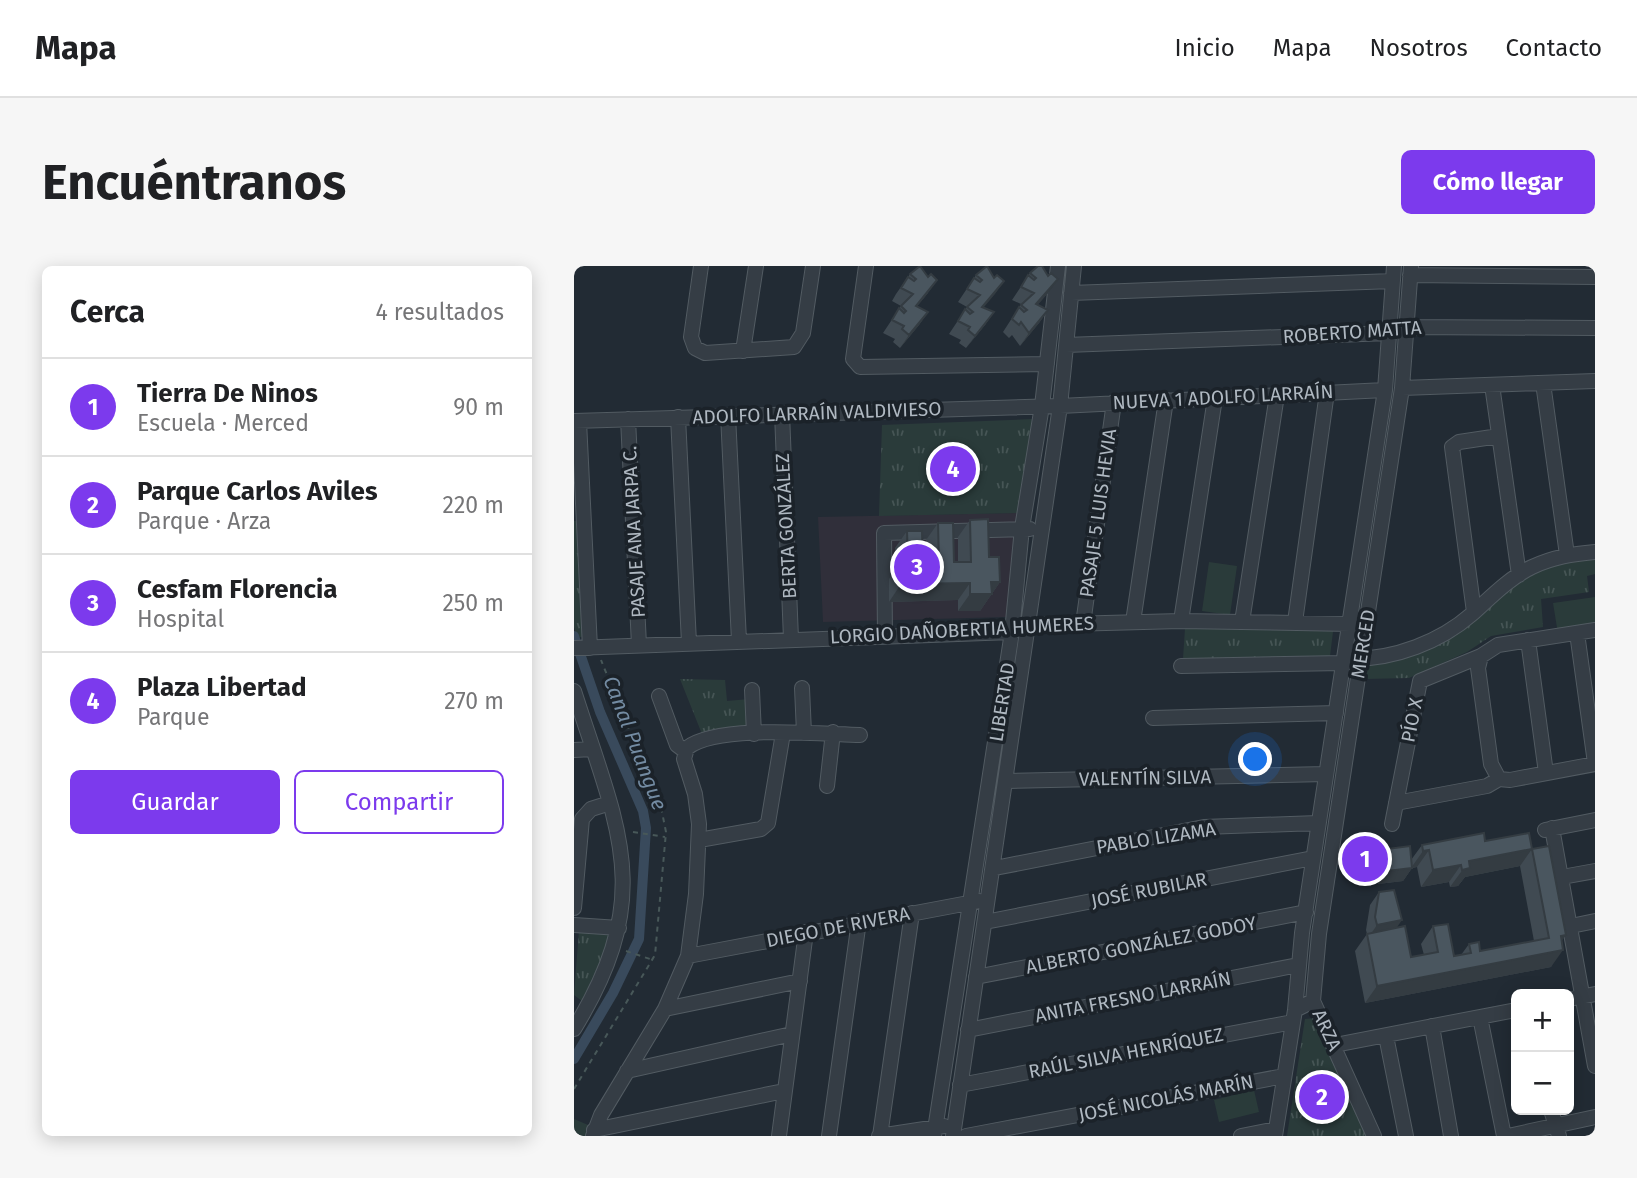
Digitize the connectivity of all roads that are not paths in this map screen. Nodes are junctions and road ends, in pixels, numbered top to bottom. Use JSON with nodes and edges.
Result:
{"nodes":[{"id":1,"x":701,"y":266,"type":"edge"},
{"id":2,"x":756,"y":266,"type":"edge"},
{"id":3,"x":813,"y":266,"type":"edge"},
{"id":4,"x":866,"y":266,"type":"edge"},
{"id":5,"x":1058,"y":266,"type":"edge"},
{"id":6,"x":1074,"y":266,"type":"edge"},
{"id":7,"x":1410,"y":271,"type":"edge"},
{"id":8,"x":1393,"y":273,"type":"edge"},
{"id":9,"x":1595,"y":277,"type":"edge"},
{"id":10,"x":1072,"y":293,"type":"junction"},
{"id":11,"x":1406,"y":327,"type":"junction"},
{"id":12,"x":1595,"y":328,"type":"edge"},
{"id":13,"x":1389,"y":333,"type":"junction"},
{"id":14,"x":1066,"y":345,"type":"junction"},
{"id":15,"x":743,"y":351,"type":"junction"},
{"id":16,"x":1047,"y":364,"type":"junction"},
{"id":17,"x":1595,"y":381,"type":"edge"},
{"id":18,"x":1543,"y":383,"type":"junction"},
{"id":19,"x":1492,"y":385,"type":"junction"},
{"id":20,"x":1402,"y":388,"type":"junction"},
{"id":21,"x":1385,"y":390,"type":"junction"},
{"id":22,"x":1327,"y":392,"type":"junction"},
{"id":23,"x":1277,"y":395,"type":"junction"},
{"id":24,"x":1215,"y":398,"type":"junction"},
{"id":25,"x":1166,"y":400,"type":"junction"},
{"id":26,"x":1114,"y":402,"type":"junction"},
{"id":27,"x":1042,"y":406,"type":"junction"},
{"id":28,"x":1060,"y":406,"type":"junction"},
{"id":29,"x":782,"y":413,"type":"junction"},
{"id":30,"x":728,"y":415,"type":"junction"},
{"id":31,"x":678,"y":417,"type":"junction"},
{"id":32,"x":628,"y":419,"type":"junction"},
{"id":33,"x":576,"y":421,"type":"edge"},
{"id":34,"x":1499,"y":436,"type":"junction"},
{"id":35,"x":1023,"y":528,"type":"junction"},
{"id":36,"x":1042,"y":530,"type":"junction"},
{"id":37,"x":1595,"y":552,"type":"edge"},
{"id":38,"x":1567,"y":555,"type":"junction"},
{"id":39,"x":1519,"y":575,"type":"junction"},
{"id":40,"x":1474,"y":612,"type":"junction"},
{"id":41,"x":1181,"y":621,"type":"junction"},
{"id":42,"x":1133,"y":622,"type":"junction"},
{"id":43,"x":1242,"y":622,"type":"junction"},
{"id":44,"x":1295,"y":622,"type":"junction"},
{"id":45,"x":1083,"y":624,"type":"junction"},
{"id":46,"x":1351,"y":624,"type":"junction"},
{"id":47,"x":1030,"y":625,"type":"junction"},
{"id":48,"x":1595,"y":630,"type":"edge"},
{"id":49,"x":1013,"y":632,"type":"junction"},
{"id":50,"x":1577,"y":633,"type":"junction"},
{"id":51,"x":885,"y":636,"type":"junction"},
{"id":52,"x":791,"y":639,"type":"junction"},
{"id":53,"x":1528,"y":640,"type":"junction"},
{"id":54,"x":739,"y":641,"type":"junction"},
{"id":55,"x":689,"y":643,"type":"junction"},
{"id":56,"x":639,"y":645,"type":"junction"},
{"id":57,"x":583,"y":648,"type":"edge"},
{"id":58,"x":1481,"y":656,"type":"junction"},
{"id":59,"x":1361,"y":659,"type":"junction"},
{"id":60,"x":1343,"y":661,"type":"junction"},
{"id":61,"x":1181,"y":666,"type":"dead end"},
{"id":62,"x":802,"y":688,"type":"dead end"},
{"id":63,"x":752,"y":690,"type":"dead end"},
{"id":64,"x":659,"y":696,"type":"dead end"},
{"id":65,"x":575,"y":698,"type":"edge"},
{"id":66,"x":1336,"y":713,"type":"junction"},
{"id":67,"x":1153,"y":718,"type":"dead end"},
{"id":68,"x":833,"y":732,"type":"junction"},
{"id":69,"x":783,"y":733,"type":"junction"},
{"id":70,"x":804,"y":733,"type":"junction"},
{"id":71,"x":754,"y":734,"type":"junction"},
{"id":72,"x":860,"y":735,"type":"dead end"},
{"id":73,"x":574,"y":750,"type":"edge"},
{"id":74,"x":593,"y":750,"type":"junction"},
{"id":75,"x":685,"y":751,"type":"junction"},
{"id":76,"x":1595,"y":763,"type":"edge"},
{"id":77,"x":1546,"y":773,"type":"junction"},
{"id":78,"x":1326,"y":774,"type":"junction"},
{"id":79,"x":1499,"y":779,"type":"junction"},
{"id":80,"x":1007,"y":781,"type":"junction"},
{"id":81,"x":827,"y":786,"type":"dead end"},
{"id":82,"x":610,"y":803,"type":"junction"},
{"id":83,"x":1396,"y":803,"type":"junction"},
{"id":84,"x":1595,"y":820,"type":"edge"},
{"id":85,"x":1318,"y":823,"type":"junction"},
{"id":86,"x":1392,"y":824,"type":"dead end"},
{"id":87,"x":699,"y":840,"type":"junction"},
{"id":88,"x":1313,"y":858,"type":"junction"},
{"id":89,"x":995,"y":868,"type":"junction"},
{"id":90,"x":1595,"y":870,"type":"edge"},
{"id":91,"x":1562,"y":877,"type":"junction"},
{"id":92,"x":989,"y":899,"type":"junction"},
{"id":93,"x":971,"y":902,"type":"junction"},
{"id":94,"x":574,"y":908,"type":"edge"},
{"id":95,"x":912,"y":912,"type":"junction"},
{"id":96,"x":1306,"y":912,"type":"junction"},
{"id":97,"x":859,"y":921,"type":"junction"},
{"id":98,"x":1595,"y":921,"type":"edge"},
{"id":99,"x":985,"y":922,"type":"junction"},
{"id":100,"x":574,"y":925,"type":"edge"},
{"id":101,"x":1571,"y":926,"type":"junction"},
{"id":102,"x":619,"y":928,"type":"junction"},
{"id":103,"x":806,"y":932,"type":"junction"},
{"id":104,"x":688,"y":956,"type":"junction"},
{"id":105,"x":1298,"y":965,"type":"junction"},
{"id":106,"x":976,"y":977,"type":"junction"},
{"id":107,"x":800,"y":981,"type":"junction"},
{"id":108,"x":1589,"y":995,"type":"edge"},
{"id":109,"x":1313,"y":1001,"type":"junction"},
{"id":110,"x":580,"y":1008,"type":"edge"},
{"id":111,"x":665,"y":1009,"type":"junction"},
{"id":112,"x":1511,"y":1011,"type":"edge"},
{"id":113,"x":1294,"y":1016,"type":"junction"},
{"id":114,"x":1480,"y":1017,"type":"junction"},
{"id":115,"x":1432,"y":1026,"type":"junction"},
{"id":116,"x":574,"y":1029,"type":"edge"},
{"id":117,"x":968,"y":1030,"type":"junction"},
{"id":118,"x":792,"y":1034,"type":"junction"},
{"id":119,"x":1386,"y":1036,"type":"junction"},
{"id":120,"x":1335,"y":1045,"type":"junction"},
{"id":121,"x":1595,"y":1066,"type":"edge"},
{"id":122,"x":627,"y":1071,"type":"junction"},
{"id":123,"x":1284,"y":1076,"type":"junction"},
{"id":124,"x":960,"y":1085,"type":"junction"},
{"id":125,"x":783,"y":1091,"type":"junction"},
{"id":126,"x":1595,"y":1117,"type":"edge"},
{"id":127,"x":954,"y":1130,"type":"edge"},
{"id":128,"x":1557,"y":1131,"type":"edge"},
{"id":129,"x":935,"y":1132,"type":"edge"},
{"id":130,"x":594,"y":1133,"type":"edge"},
{"id":131,"x":1275,"y":1133,"type":"edge"},
{"id":132,"x":779,"y":1136,"type":"edge"},
{"id":133,"x":829,"y":1136,"type":"edge"},
{"id":134,"x":880,"y":1136,"type":"edge"},
{"id":135,"x":966,"y":1136,"type":"edge"},
{"id":136,"x":1241,"y":1136,"type":"edge"},
{"id":137,"x":1374,"y":1136,"type":"edge"},
{"id":138,"x":1406,"y":1136,"type":"edge"},
{"id":139,"x":1451,"y":1136,"type":"edge"},
{"id":140,"x":1506,"y":1136,"type":"edge"}],
"edges":[{"from":1,"to":15,"type":"street"},
{"from":2,"to":15,"type":"street"},
{"from":3,"to":15,"type":"street"},
{"from":4,"to":16,"type":"street"},
{"from":5,"to":16,"type":"street","name":"LIBERTAD"},
{"from":6,"to":10,"type":"street","name":"LIBERTAD"},
{"from":7,"to":9,"type":"street"},
{"from":7,"to":11,"type":"street","name":"MERCED"},
{"from":8,"to":10,"type":"street"},
{"from":8,"to":13,"type":"street","name":"MERCED"},
{"from":10,"to":14,"type":"street","name":"LIBERTAD"},
{"from":11,"to":12,"type":"street","name":"ROBERTO MATTA"},
{"from":11,"to":13,"type":"street","name":"ROBERTO MATTA"},
{"from":11,"to":20,"type":"street","name":"MERCED"},
{"from":13,"to":14,"type":"street","name":"ROBERTO MATTA"},
{"from":13,"to":21,"type":"street","name":"MERCED"},
{"from":14,"to":28,"type":"street","name":"LIBERTAD"},
{"from":16,"to":27,"type":"street","name":"LIBERTAD"},
{"from":17,"to":18,"type":"street"},
{"from":18,"to":19,"type":"street"},
{"from":18,"to":38,"type":"street"},
{"from":19,"to":20,"type":"street"},
{"from":19,"to":34,"type":"street"},
{"from":20,"to":59,"type":"street","name":"MERCED"},
{"from":21,"to":22,"type":"street","name":"NUEVA 1 ADOLFO LARRAÍN"},
{"from":21,"to":46,"type":"street","name":"MERCED"},
{"from":22,"to":23,"type":"street","name":"NUEVA 1 ADOLFO LARRAÍN"},
{"from":22,"to":44,"type":"street"},
{"from":23,"to":24,"type":"street","name":"NUEVA 1 ADOLFO LARRAÍN"},
{"from":23,"to":43,"type":"street"},
{"from":24,"to":25,"type":"street","name":"NUEVA 1 ADOLFO LARRAÍN"},
{"from":24,"to":41,"type":"street"},
{"from":25,"to":26,"type":"street","name":"NUEVA 1 ADOLFO LARRAÍN"},
{"from":25,"to":42,"type":"street"},
{"from":26,"to":28,"type":"street","name":"NUEVA 1 ADOLFO LARRAÍN"},
{"from":26,"to":45,"type":"street","name":"PASAJE 5 LUIS HEVIA"},
{"from":27,"to":28,"type":"street","name":"ADOLFO LARRAÍN VALDIVIESO"},
{"from":27,"to":29,"type":"street","name":"ADOLFO LARRAÍN VALDIVIESO"},
{"from":27,"to":35,"type":"street","name":"LIBERTAD"},
{"from":28,"to":36,"type":"street","name":"LIBERTAD"},
{"from":29,"to":30,"type":"street","name":"ADOLFO LARRAÍN VALDIVIESO"},
{"from":29,"to":52,"type":"street","name":"BERTA GONZÁLEZ"},
{"from":30,"to":31,"type":"street","name":"ADOLFO LARRAÍN VALDIVIESO"},
{"from":30,"to":54,"type":"street"},
{"from":31,"to":32,"type":"street","name":"ADOLFO LARRAÍN VALDIVIESO"},
{"from":31,"to":55,"type":"street"},
{"from":32,"to":33,"type":"street","name":"ADOLFO LARRAÍN VALDIVIESO"},
{"from":32,"to":56,"type":"street","name":"PASAJE ANA JARPA C."},
{"from":33,"to":57,"type":"street"},
{"from":34,"to":39,"type":"street"},
{"from":34,"to":40,"type":"street"},
{"from":35,"to":36,"type":"street"},
{"from":35,"to":49,"type":"street","name":"LIBERTAD"},
{"from":35,"to":51,"type":"street"},
{"from":36,"to":47,"type":"street","name":"LIBERTAD"},
{"from":37,"to":38,"type":"street"},
{"from":38,"to":39,"type":"street"},
{"from":39,"to":40,"type":"street"},
{"from":40,"to":59,"type":"street"},
{"from":41,"to":42,"type":"street","name":"LORGIO DAÑOBERTIA HUMERES"},
{"from":41,"to":43,"type":"street","name":"LORGIO DAÑOBERTIA HUMERES"},
{"from":42,"to":45,"type":"street","name":"LORGIO DAÑOBERTIA HUMERES"},
{"from":43,"to":44,"type":"street","name":"LORGIO DAÑOBERTIA HUMERES"},
{"from":44,"to":46,"type":"street","name":"LORGIO DAÑOBERTIA HUMERES"},
{"from":45,"to":47,"type":"street","name":"LORGIO DAÑOBERTIA HUMERES"},
{"from":46,"to":60,"type":"street","name":"MERCED"},
{"from":47,"to":49,"type":"street","name":"LORGIO DAÑOBERTIA HUMERES"},
{"from":47,"to":80,"type":"street","name":"LIBERTAD"},
{"from":48,"to":50,"type":"street"},
{"from":49,"to":51,"type":"street","name":"LORGIO DAÑOBERTIA HUMERES"},
{"from":49,"to":93,"type":"street","name":"LIBERTAD"},
{"from":50,"to":53,"type":"street"},
{"from":50,"to":76,"type":"street"},
{"from":51,"to":52,"type":"street","name":"LORGIO DAÑOBERTIA HUMERES"},
{"from":52,"to":54,"type":"street","name":"LORGIO DAÑOBERTIA HUMERES"},
{"from":53,"to":58,"type":"street"},
{"from":53,"to":77,"type":"street"},
{"from":54,"to":55,"type":"street","name":"LORGIO DAÑOBERTIA HUMERES"},
{"from":55,"to":56,"type":"street","name":"LORGIO DAÑOBERTIA HUMERES"},
{"from":56,"to":57,"type":"street","name":"LORGIO DAÑOBERTIA HUMERES"},
{"from":58,"to":79,"type":"street"},
{"from":58,"to":83,"type":"street","name":"PÍO X"},
{"from":59,"to":60,"type":"street"},
{"from":59,"to":109,"type":"street","name":"MERCED"},
{"from":60,"to":61,"type":"street"},
{"from":60,"to":66,"type":"street","name":"MERCED"},
{"from":62,"to":70,"type":"street"},
{"from":63,"to":71,"type":"street"},
{"from":64,"to":75,"type":"street"},
{"from":65,"to":74,"type":"street"},
{"from":66,"to":67,"type":"street"},
{"from":66,"to":78,"type":"street","name":"MERCED"},
{"from":68,"to":70,"type":"street"},
{"from":68,"to":72,"type":"street"},
{"from":68,"to":81,"type":"street"},
{"from":69,"to":70,"type":"street"},
{"from":69,"to":71,"type":"street"},
{"from":69,"to":87,"type":"street"},
{"from":71,"to":75,"type":"street"},
{"from":73,"to":74,"type":"street"},
{"from":74,"to":82,"type":"street"},
{"from":75,"to":87,"type":"street"},
{"from":76,"to":77,"type":"street"},
{"from":77,"to":79,"type":"street"},
{"from":78,"to":80,"type":"street","name":"VALENTÍN SILVA"},
{"from":78,"to":85,"type":"street","name":"MERCED"},
{"from":79,"to":83,"type":"street"},
{"from":80,"to":89,"type":"street","name":"LIBERTAD"},
{"from":82,"to":94,"type":"street"},
{"from":82,"to":102,"type":"street"},
{"from":83,"to":86,"type":"street","name":"PÍO X"},
{"from":84,"to":91,"type":"street"},
{"from":85,"to":88,"type":"street","name":"MERCED"},
{"from":85,"to":89,"type":"street","name":"PABLO LIZAMA"},
{"from":87,"to":104,"type":"street"},
{"from":88,"to":96,"type":"street","name":"MERCED"},
{"from":88,"to":99,"type":"street","name":"JOSÉ RUBILAR"},
{"from":89,"to":92,"type":"street","name":"LIBERTAD"},
{"from":90,"to":91,"type":"street"},
{"from":91,"to":101,"type":"street"},
{"from":92,"to":93,"type":"street","name":"DIEGO DE RIVERA"},
{"from":92,"to":99,"type":"street","name":"LIBERTAD"},
{"from":93,"to":95,"type":"street","name":"DIEGO DE RIVERA"},
{"from":93,"to":129,"type":"street","name":"LIBERTAD"},
{"from":95,"to":97,"type":"street","name":"DIEGO DE RIVERA"},
{"from":95,"to":134,"type":"street"},
{"from":96,"to":105,"type":"street","name":"MERCED"},
{"from":96,"to":106,"type":"street","name":"ALBERTO GONZÁLEZ GODOY"},
{"from":97,"to":103,"type":"street","name":"DIEGO DE RIVERA"},
{"from":97,"to":133,"type":"street"},
{"from":98,"to":101,"type":"street"},
{"from":99,"to":106,"type":"street","name":"LIBERTAD"},
{"from":100,"to":102,"type":"street"},
{"from":101,"to":108,"type":"street"},
{"from":102,"to":110,"type":"street"},
{"from":103,"to":104,"type":"street","name":"DIEGO DE RIVERA"},
{"from":103,"to":107,"type":"street"},
{"from":104,"to":111,"type":"street"},
{"from":105,"to":113,"type":"street","name":"MERCED"},
{"from":105,"to":117,"type":"street","name":"ANITA FRESNO LARRAÍN"},
{"from":106,"to":117,"type":"street","name":"LIBERTAD"},
{"from":107,"to":111,"type":"street"},
{"from":107,"to":118,"type":"street"},
{"from":108,"to":121,"type":"street"},
{"from":109,"to":113,"type":"street"},
{"from":109,"to":120,"type":"street","name":"ARZA"},
{"from":110,"to":116,"type":"street"},
{"from":111,"to":122,"type":"street"},
{"from":112,"to":114,"type":"street"},
{"from":113,"to":123,"type":"street","name":"MERCED"},
{"from":113,"to":124,"type":"street","name":"RAÚL SILVA HENRÍQUEZ"},
{"from":114,"to":115,"type":"street"},
{"from":114,"to":140,"type":"street"},
{"from":115,"to":119,"type":"street"},
{"from":115,"to":139,"type":"street"},
{"from":117,"to":124,"type":"street","name":"LIBERTAD"},
{"from":118,"to":122,"type":"street"},
{"from":118,"to":125,"type":"street"},
{"from":119,"to":120,"type":"street"},
{"from":119,"to":138,"type":"street"},
{"from":120,"to":137,"type":"street","name":"ARZA"},
{"from":122,"to":130,"type":"street"},
{"from":123,"to":131,"type":"street","name":"MERCED"},
{"from":123,"to":135,"type":"street","name":"JOSÉ NICOLÁS MARÍN"},
{"from":124,"to":127,"type":"street","name":"LIBERTAD"},
{"from":125,"to":130,"type":"street"},
{"from":125,"to":132,"type":"street"},
{"from":126,"to":128,"type":"street"},
{"from":127,"to":129,"type":"street"},
{"from":128,"to":140,"type":"street"},
{"from":129,"to":134,"type":"street"},
{"from":131,"to":136,"type":"street"}]}
